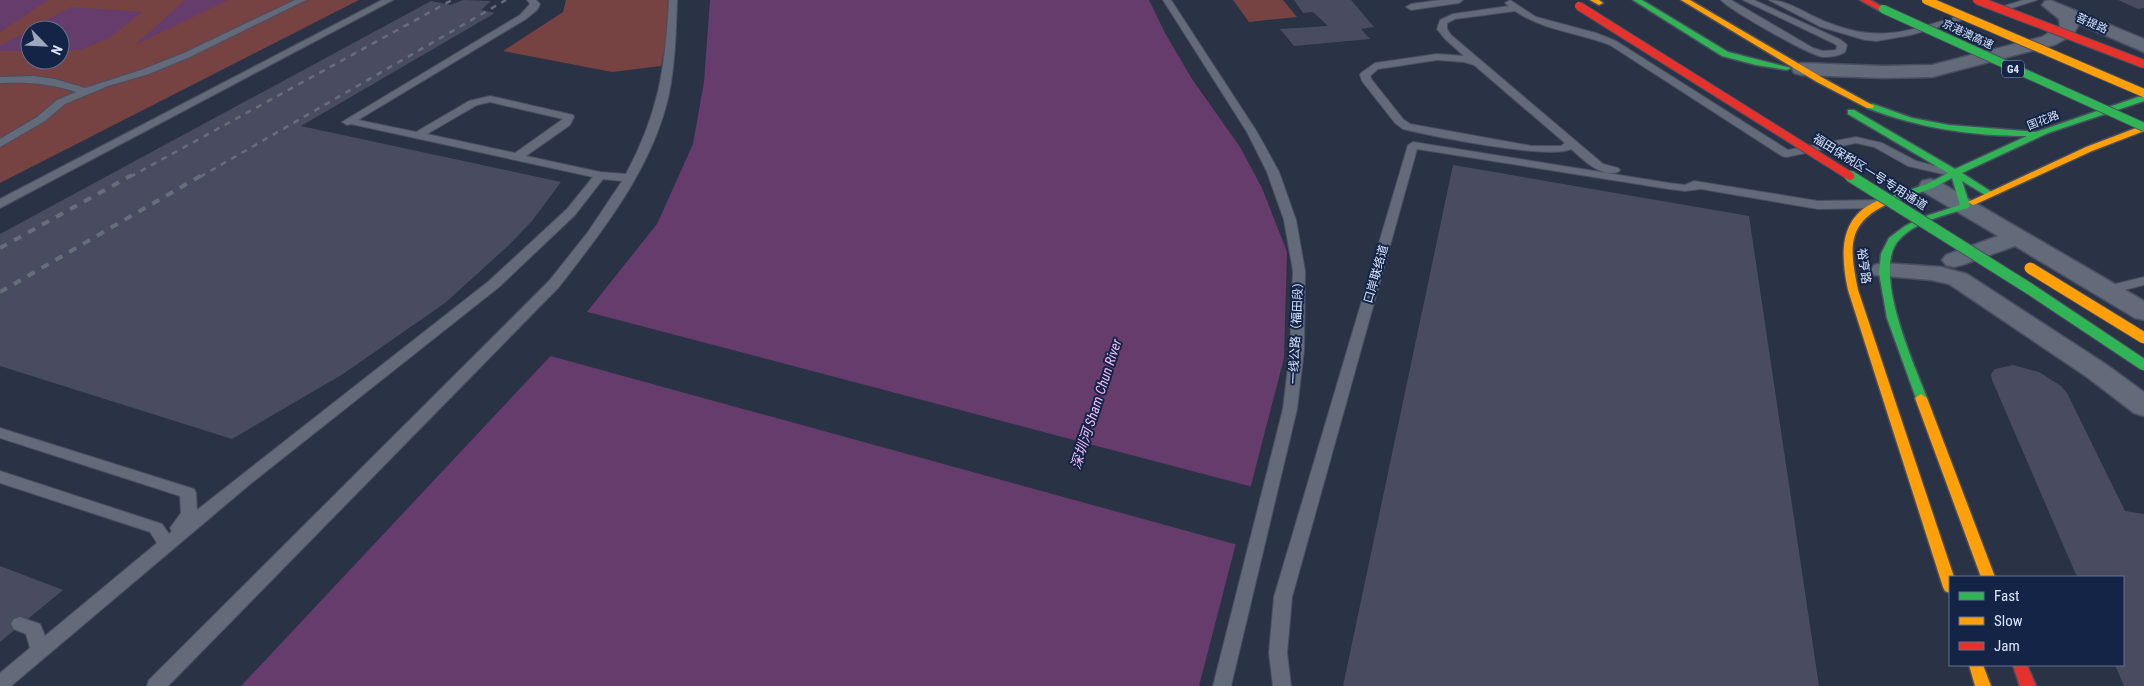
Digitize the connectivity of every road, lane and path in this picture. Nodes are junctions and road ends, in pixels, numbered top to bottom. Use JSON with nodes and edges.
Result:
{"nodes":[{"id":1,"x":302,"y":0,"type":"edge"},
{"id":2,"x":389,"y":0,"type":"edge"},
{"id":3,"x":530,"y":0,"type":"edge"},
{"id":4,"x":673,"y":0,"type":"edge"},
{"id":5,"x":1167,"y":0,"type":"edge"},
{"id":6,"x":1459,"y":0,"type":"edge"},
{"id":7,"x":1505,"y":0,"type":"edge"},
{"id":8,"x":1638,"y":0,"type":"edge"},
{"id":9,"x":1685,"y":0,"type":"edge"},
{"id":10,"x":1726,"y":0,"type":"edge"},
{"id":11,"x":1747,"y":0,"type":"edge"},
{"id":12,"x":1773,"y":0,"type":"edge"},
{"id":13,"x":1864,"y":0,"type":"edge"},
{"id":14,"x":1926,"y":0,"type":"edge"},
{"id":15,"x":1977,"y":0,"type":"edge"},
{"id":16,"x":2041,"y":2,"type":"edge"},
{"id":17,"x":1574,"y":3,"type":"edge"},
{"id":18,"x":1674,"y":5,"type":"dead end"},
{"id":19,"x":1411,"y":7,"type":"dead end"},
{"id":20,"x":1516,"y":8,"type":"junction"},
{"id":21,"x":325,"y":34,"type":"junction"},
{"id":22,"x":345,"y":37,"type":"dead end"},
{"id":23,"x":2144,"y":46,"type":"edge"},
{"id":24,"x":1478,"y":63,"type":"junction"},
{"id":25,"x":2144,"y":64,"type":"edge"},
{"id":26,"x":1773,"y":66,"type":"junction"},
{"id":27,"x":1795,"y":73,"type":"junction"},
{"id":28,"x":0,"y":80,"type":"edge"},
{"id":29,"x":85,"y":92,"type":"junction"},
{"id":30,"x":2144,"y":93,"type":"edge"},
{"id":31,"x":2144,"y":98,"type":"edge"},
{"id":32,"x":1839,"y":105,"type":"dead end"},
{"id":33,"x":2144,"y":128,"type":"edge"},
{"id":34,"x":2041,"y":133,"type":"junction"},
{"id":35,"x":418,"y":135,"type":"junction"},
{"id":36,"x":1818,"y":138,"type":"dead end"},
{"id":37,"x":0,"y":144,"type":"edge"},
{"id":38,"x":1572,"y":144,"type":"junction"},
{"id":39,"x":1844,"y":153,"type":"dead end"},
{"id":40,"x":516,"y":157,"type":"junction"},
{"id":41,"x":1955,"y":174,"type":"junction"},
{"id":42,"x":600,"y":175,"type":"junction"},
{"id":43,"x":630,"y":178,"type":"junction"},
{"id":44,"x":1895,"y":184,"type":"dead end"},
{"id":45,"x":1702,"y":185,"type":"junction"},
{"id":46,"x":1990,"y":194,"type":"junction"},
{"id":47,"x":1926,"y":197,"type":"junction"},
{"id":48,"x":0,"y":204,"type":"edge"},
{"id":49,"x":1878,"y":204,"type":"junction"},
{"id":50,"x":1959,"y":213,"type":"junction"},
{"id":51,"x":1979,"y":236,"type":"dead end"},
{"id":52,"x":2011,"y":244,"type":"junction"},
{"id":53,"x":2021,"y":262,"type":"dead end"},
{"id":54,"x":1883,"y":270,"type":"junction"},
{"id":55,"x":1958,"y":279,"type":"junction"},
{"id":56,"x":2144,"y":281,"type":"edge"},
{"id":57,"x":2108,"y":290,"type":"junction"},
{"id":58,"x":2144,"y":312,"type":"edge"},
{"id":59,"x":2144,"y":338,"type":"edge"},
{"id":60,"x":2144,"y":357,"type":"edge"},
{"id":61,"x":2144,"y":364,"type":"edge"},
{"id":62,"x":2097,"y":371,"type":"junction"},
{"id":63,"x":2144,"y":406,"type":"edge"},
{"id":64,"x":0,"y":433,"type":"edge"},
{"id":65,"x":0,"y":477,"type":"edge"},
{"id":66,"x":167,"y":544,"type":"junction"},
{"id":67,"x":1988,"y":576,"type":"edge"},
{"id":68,"x":1949,"y":584,"type":"edge"},
{"id":69,"x":20,"y":624,"type":"dead end"},
{"id":70,"x":40,"y":650,"type":"junction"},
{"id":71,"x":1976,"y":666,"type":"edge"},
{"id":72,"x":2020,"y":666,"type":"edge"},
{"id":73,"x":0,"y":684,"type":"edge"},
{"id":74,"x":156,"y":686,"type":"edge"},
{"id":75,"x":1222,"y":686,"type":"edge"},
{"id":76,"x":1282,"y":686,"type":"edge"},
{"id":77,"x":1983,"y":686,"type":"edge"},
{"id":78,"x":2028,"y":686,"type":"edge"}],
"edges":[{"from":1,"to":29,"type":"lane"},
{"from":2,"to":21,"type":"lane"},
{"from":3,"to":35,"type":"lane"},
{"from":4,"to":43,"type":"lane"},
{"from":5,"to":75,"type":"lane","name":"一线公路（福田段）"},
{"from":6,"to":19,"type":"lane"},
{"from":7,"to":20,"type":"lane"},
{"from":8,"to":26,"type":"main road"},
{"from":9,"to":27,"type":"main road"},
{"from":10,"to":11,"type":"lane"},
{"from":12,"to":16,"type":"lane"},
{"from":13,"to":33,"type":"main road","name":"京港澳高速","number":"G4","bridge":true},
{"from":14,"to":30,"type":"main road","name":"京港澳高速","number":"G4","bridge":true},
{"from":15,"to":25,"type":"main road","bridge":true},
{"from":16,"to":23,"type":"street","name":"菩提路"},
{"from":16,"to":27,"type":"street"},
{"from":17,"to":61,"type":"main road","name":"福田保税区一号专用通道","bridge":true},
{"from":18,"to":26,"type":"main road"},
{"from":20,"to":24,"type":"lane"},
{"from":20,"to":41,"type":"lane"},
{"from":21,"to":22,"type":"lane"},
{"from":21,"to":48,"type":"lane"},
{"from":24,"to":38,"type":"lane"},
{"from":24,"to":38,"type":"lane"},
{"from":26,"to":27,"type":"main road"},
{"from":27,"to":34,"type":"main road"},
{"from":28,"to":29,"type":"lane"},
{"from":29,"to":37,"type":"lane"},
{"from":31,"to":34,"type":"main road","name":"国花路"},
{"from":32,"to":41,"type":"main road"},
{"from":33,"to":46,"type":"main road"},
{"from":34,"to":41,"type":"main road","name":"国花路"},
{"from":35,"to":40,"type":"lane"},
{"from":35,"to":40,"type":"lane"},
{"from":36,"to":39,"type":"main road","name":"福田保税区一号专用通道"},
{"from":38,"to":45,"type":"lane"},
{"from":40,"to":42,"type":"lane"},
{"from":41,"to":46,"type":"main road"},
{"from":41,"to":47,"type":"main road","name":"裕亨路"},
{"from":41,"to":50,"type":"main road"},
{"from":42,"to":43,"type":"lane"},
{"from":42,"to":66,"type":"lane"},
{"from":43,"to":74,"type":"lane"},
{"from":44,"to":47,"type":"main road","name":"福田保税区一号专用通道"},
{"from":45,"to":49,"type":"lane"},
{"from":45,"to":76,"type":"lane","name":"口岸联络道"},
{"from":46,"to":50,"type":"main road"},
{"from":47,"to":49,"type":"main road","name":"裕亨路"},
{"from":47,"to":50,"type":"street"},
{"from":49,"to":68,"type":"main road","name":"裕亨路"},
{"from":50,"to":52,"type":"street"},
{"from":50,"to":54,"type":"main road","name":"裕亨路"},
{"from":51,"to":52,"type":"main road"},
{"from":52,"to":55,"type":"street"},
{"from":52,"to":57,"type":"street"},
{"from":53,"to":59,"type":"main road","bridge":true},
{"from":54,"to":55,"type":"street"},
{"from":54,"to":67,"type":"main road","name":"裕亨路"},
{"from":55,"to":62,"type":"street"},
{"from":56,"to":57,"type":"lane"},
{"from":57,"to":58,"type":"street"},
{"from":60,"to":62,"type":"street"},
{"from":62,"to":63,"type":"street"},
{"from":64,"to":66,"type":"lane"},
{"from":65,"to":66,"type":"lane"},
{"from":66,"to":70,"type":"lane"},
{"from":69,"to":70,"type":"lane"},
{"from":70,"to":73,"type":"lane"},
{"from":71,"to":77,"type":"main road"},
{"from":72,"to":78,"type":"main road"}]}
